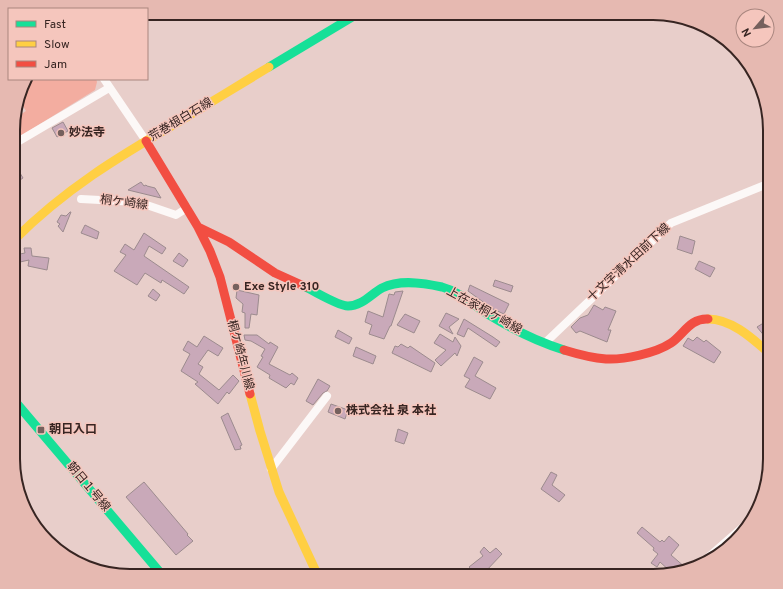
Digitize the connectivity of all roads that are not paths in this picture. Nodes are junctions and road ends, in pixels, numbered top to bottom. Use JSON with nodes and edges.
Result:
{"nodes":[{"id":1,"x":347,"y":20,"type":"edge"},
{"id":2,"x":344,"y":22,"type":"joint"},
{"id":3,"x":105,"y":80,"type":"edge"},
{"id":4,"x":109,"y":88,"type":"junction"},
{"id":5,"x":20,"y":140,"type":"edge"},
{"id":6,"x":146,"y":141,"type":"junction"},
{"id":7,"x":763,"y":186,"type":"edge"},
{"id":8,"x":81,"y":199,"type":"dead end"},
{"id":9,"x":186,"y":208,"type":"junction"},
{"id":10,"x":198,"y":227,"type":"junction"},
{"id":11,"x":20,"y":234,"type":"edge"},
{"id":12,"x":545,"y":343,"type":"junction"},
{"id":13,"x":763,"y":348,"type":"edge"},
{"id":14,"x":327,"y":396,"type":"dead end"},
{"id":15,"x":20,"y":407,"type":"edge"},
{"id":16,"x":271,"y":469,"type":"junction"},
{"id":17,"x":157,"y":569,"type":"edge"},
{"id":18,"x":315,"y":569,"type":"edge"}],
"edges":[{"from":1,"to":2,"type":"street","name":"荒巻根白石線"},
{"from":2,"to":6,"type":"street","name":"荒巻根白石線"},
{"from":3,"to":4,"type":"street"},
{"from":4,"to":5,"type":"street"},
{"from":4,"to":6,"type":"street"},
{"from":6,"to":9,"type":"street","name":"桐ケ崎年川線"},
{"from":6,"to":11,"type":"street","name":"荒巻根白石線"},
{"from":7,"to":12,"type":"street","name":"十文字清水田前下線"},
{"from":8,"to":9,"type":"street","name":"桐ケ崎線"},
{"from":9,"to":10,"type":"street","name":"桐ケ崎年川線"},
{"from":10,"to":12,"type":"street","name":"上在家桐ケ崎線"},
{"from":10,"to":16,"type":"street","name":"桐ケ崎年川線"},
{"from":12,"to":13,"type":"street","name":"上在家桐ケ崎線"},
{"from":14,"to":16,"type":"street"},
{"from":15,"to":17,"type":"street","name":"朝日１号線"},
{"from":16,"to":18,"type":"street","name":"桐ケ崎年川線"}]}
